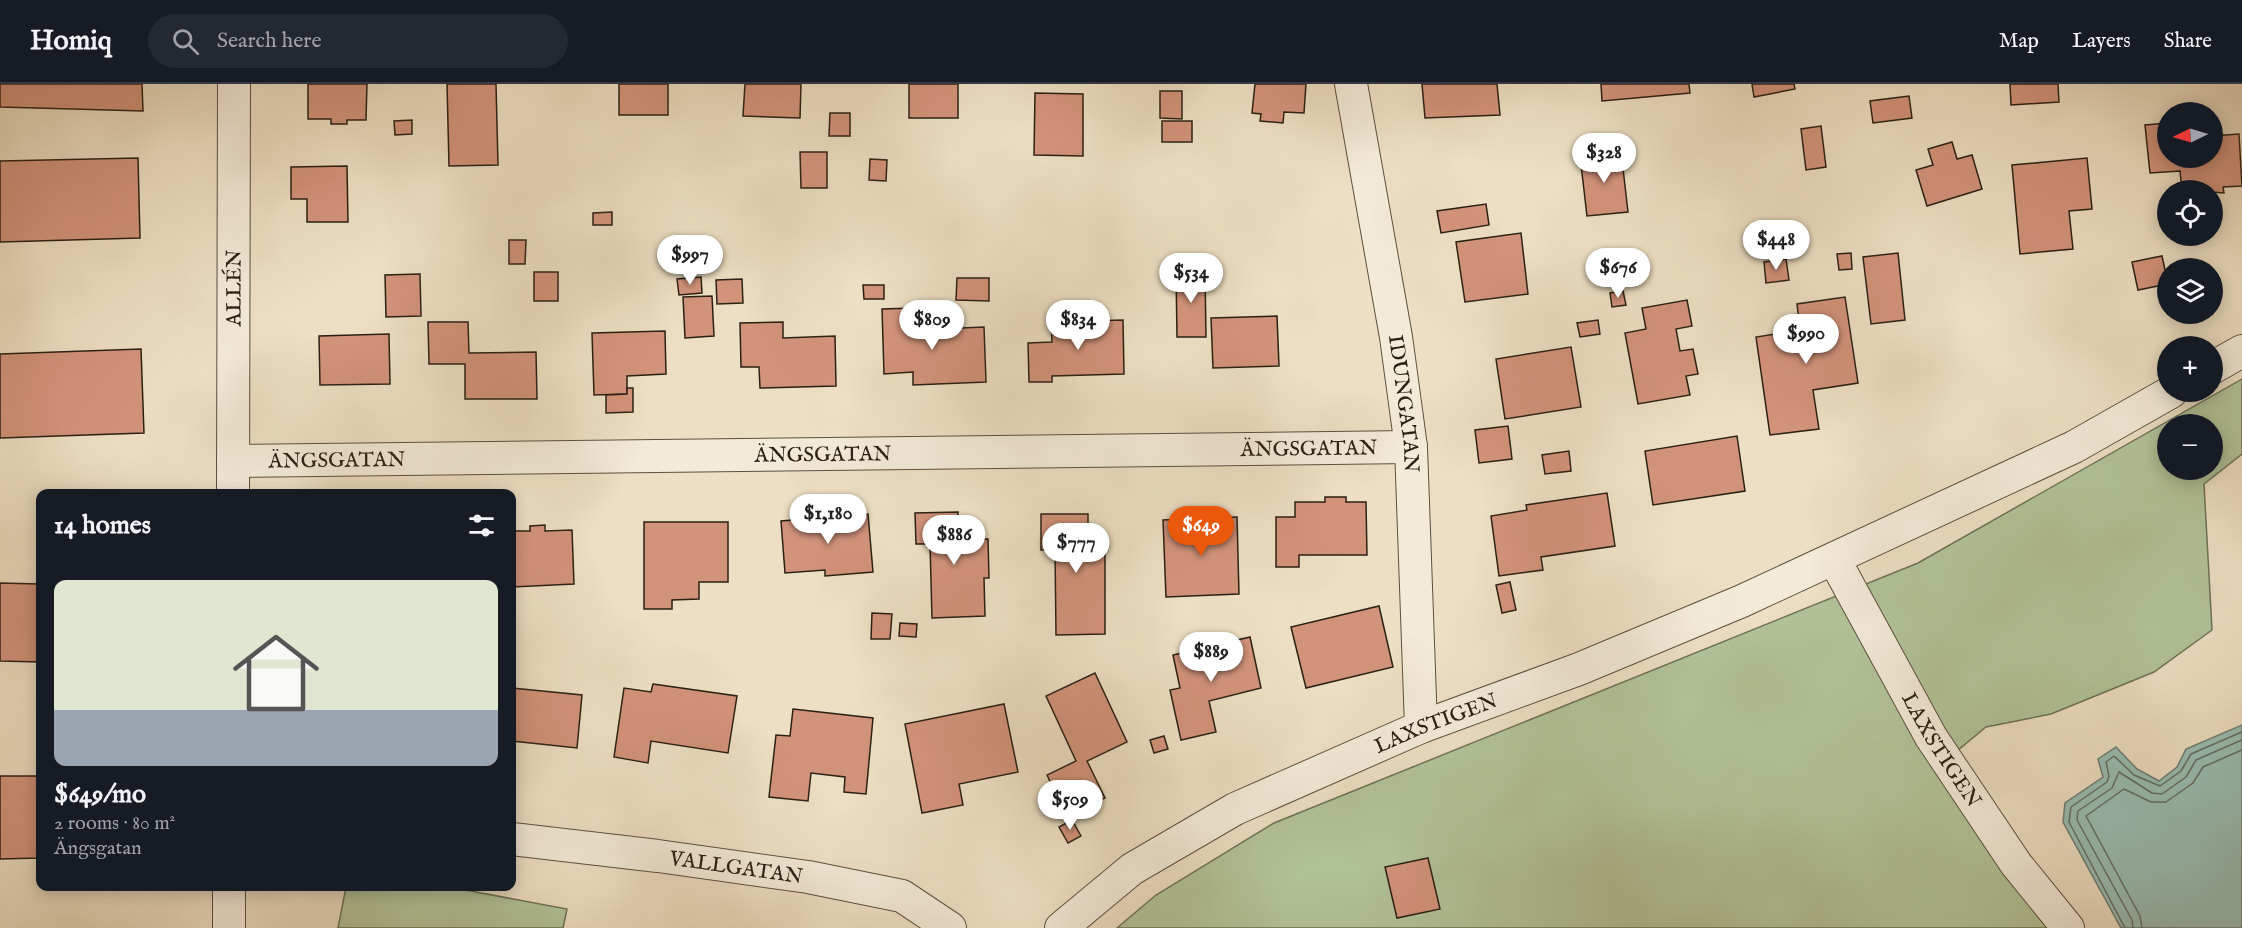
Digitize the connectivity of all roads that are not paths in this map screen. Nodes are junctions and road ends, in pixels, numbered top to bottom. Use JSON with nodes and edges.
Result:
{"nodes":[{"id":1,"x":234,"y":84,"type":"edge"},
{"id":2,"x":1351,"y":84,"type":"edge"},
{"id":3,"x":2242,"y":351,"type":"edge"},
{"id":4,"x":2223,"y":362,"type":"edge"},
{"id":5,"x":2157,"y":400,"type":"edge"},
{"id":6,"x":1412,"y":447,"type":"junction"},
{"id":7,"x":233,"y":462,"type":"junction"},
{"id":8,"x":233,"y":489,"type":"edge"},
{"id":9,"x":1834,"y":560,"type":"junction"},
{"id":10,"x":1421,"y":727,"type":"junction"},
{"id":11,"x":516,"y":840,"type":"edge"},
{"id":12,"x":229,"y":891,"type":"edge"},
{"id":13,"x":229,"y":928,"type":"edge"},
{"id":14,"x":950,"y":928,"type":"edge"},
{"id":15,"x":1061,"y":928,"type":"edge"},
{"id":16,"x":2068,"y":928,"type":"edge"}],
"edges":[{"from":1,"to":7,"type":"street","name":"ALLÉN"},
{"from":2,"to":6,"type":"street","name":"IDUNGATAN"},
{"from":3,"to":4,"type":"street"},
{"from":5,"to":9,"type":"street","name":"LAXSTIGEN"},
{"from":6,"to":7,"type":"street","name":"ÄNGSGATAN"},
{"from":6,"to":10,"type":"street","name":"IDUNGATAN"},
{"from":7,"to":8,"type":"street","name":"ALLÉN"},
{"from":9,"to":10,"type":"street","name":"LAXSTIGEN"},
{"from":9,"to":16,"type":"street","name":"LAXSTIGEN"},
{"from":10,"to":15,"type":"street","name":"LAXSTIGEN"},
{"from":11,"to":14,"type":"street","name":"VALLGATAN"},
{"from":12,"to":13,"type":"street"}]}
